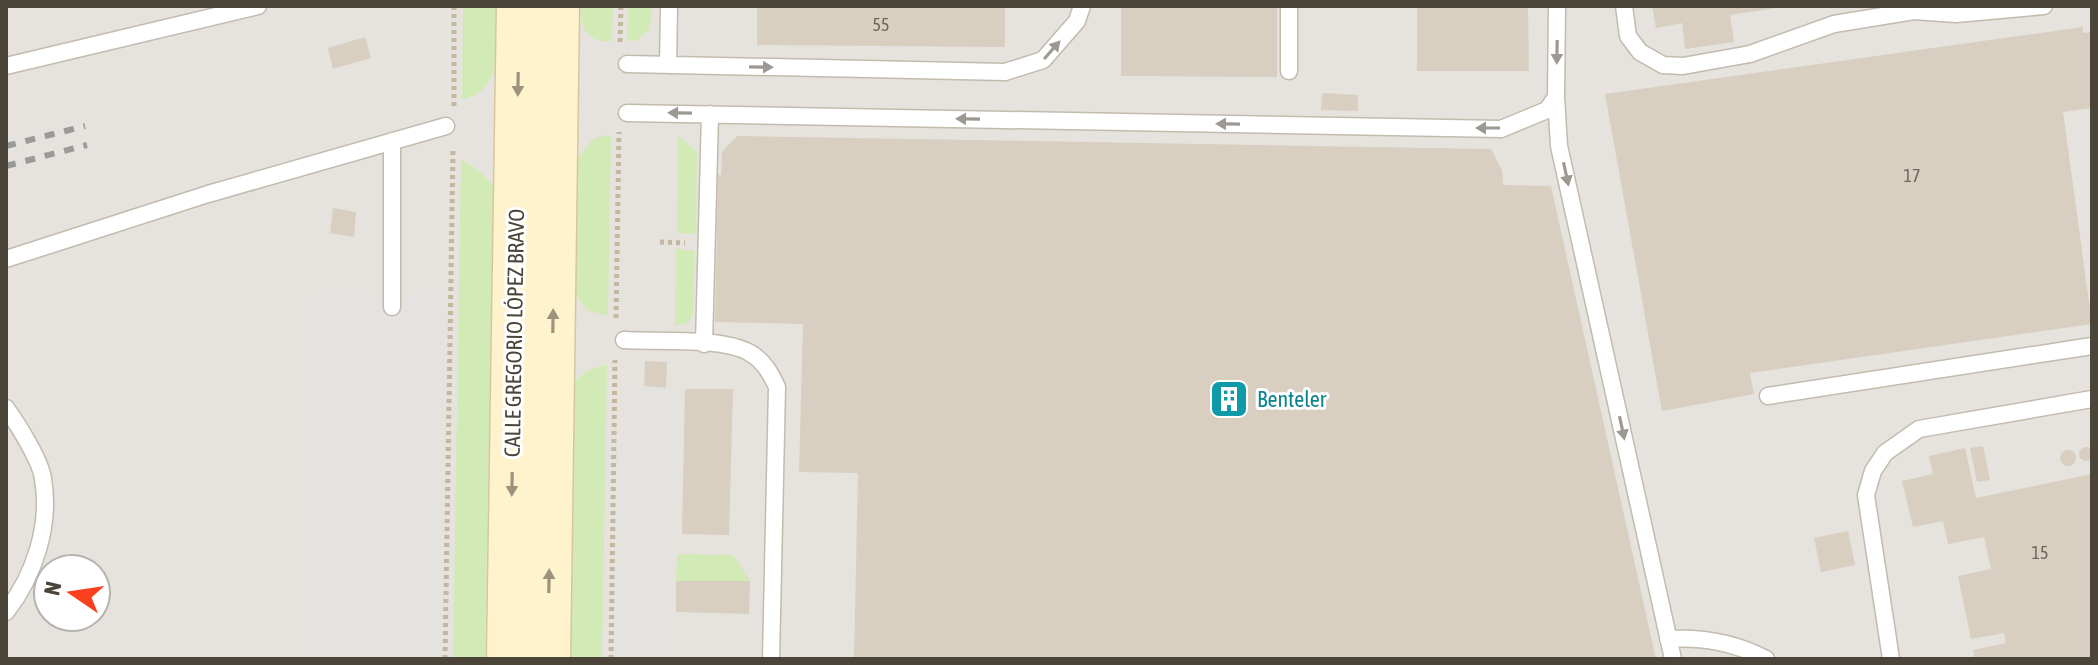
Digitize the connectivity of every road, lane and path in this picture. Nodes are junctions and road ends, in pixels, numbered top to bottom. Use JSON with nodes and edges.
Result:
{"nodes":[{"id":1,"x":258,"y":6,"type":"edge"},
{"id":2,"x":454,"y":6,"type":"edge"},
{"id":3,"x":519,"y":6,"type":"edge"},
{"id":4,"x":557,"y":6,"type":"edge"},
{"id":5,"x":669,"y":6,"type":"edge"},
{"id":6,"x":1082,"y":6,"type":"edge"},
{"id":7,"x":1289,"y":6,"type":"edge"},
{"id":8,"x":1557,"y":6,"type":"edge"},
{"id":9,"x":1624,"y":6,"type":"edge"},
{"id":10,"x":2044,"y":6,"type":"edge"},
{"id":11,"x":1911,"y":9,"type":"edge"},
{"id":12,"x":627,"y":64,"type":"dead end"},
{"id":13,"x":6,"y":65,"type":"edge"},
{"id":14,"x":668,"y":65,"type":"junction"},
{"id":15,"x":1289,"y":71,"type":"dead end"},
{"id":16,"x":1556,"y":97,"type":"junction"},
{"id":17,"x":627,"y":113,"type":"dead end"},
{"id":18,"x":710,"y":114,"type":"junction"},
{"id":19,"x":451,"y":126,"type":"junction"},
{"id":20,"x":392,"y":141,"type":"junction"},
{"id":21,"x":6,"y":259,"type":"edge"},
{"id":22,"x":392,"y":307,"type":"dead end"},
{"id":23,"x":624,"y":340,"type":"dead end"},
{"id":24,"x":704,"y":344,"type":"junction"},
{"id":25,"x":2092,"y":346,"type":"edge"},
{"id":26,"x":1768,"y":396,"type":"dead end"},
{"id":27,"x":2092,"y":399,"type":"edge"},
{"id":28,"x":6,"y":408,"type":"edge"},
{"id":29,"x":6,"y":612,"type":"edge"},
{"id":30,"x":1668,"y":639,"type":"junction"},
{"id":31,"x":445,"y":659,"type":"edge"},
{"id":32,"x":509,"y":659,"type":"edge"},
{"id":33,"x":548,"y":659,"type":"edge"},
{"id":34,"x":771,"y":659,"type":"edge"},
{"id":35,"x":1673,"y":659,"type":"edge"},
{"id":36,"x":1766,"y":659,"type":"edge"},
{"id":37,"x":1891,"y":659,"type":"edge"}],
"edges":[{"from":1,"to":13,"type":"lane"},
{"from":2,"to":19,"type":"path"},
{"from":3,"to":32,"type":"main road","name":"CALLE GREGORIO LÓPEZ BRAVO","one_way":true},
{"from":33,"to":4,"type":"main road","name":"CALLE GREGORIO LÓPEZ BRAVO","one_way":true},
{"from":5,"to":14,"type":"lane"},
{"from":14,"to":6,"type":"lane","one_way":true},
{"from":7,"to":15,"type":"lane"},
{"from":8,"to":16,"type":"lane","one_way":true},
{"from":9,"to":11,"type":"lane"},
{"from":10,"to":11,"type":"lane"},
{"from":12,"to":14,"type":"lane"},
{"from":16,"to":18,"type":"lane","one_way":true},
{"from":16,"to":30,"type":"lane","one_way":true},
{"from":18,"to":17,"type":"lane","one_way":true},
{"from":18,"to":24,"type":"lane"},
{"from":19,"to":20,"type":"lane"},
{"from":19,"to":31,"type":"path"},
{"from":20,"to":21,"type":"lane"},
{"from":20,"to":22,"type":"lane"},
{"from":23,"to":24,"type":"lane"},
{"from":24,"to":34,"type":"lane"},
{"from":25,"to":26,"type":"lane"},
{"from":27,"to":37,"type":"lane"},
{"from":28,"to":29,"type":"lane"},
{"from":30,"to":35,"type":"lane"},
{"from":30,"to":36,"type":"lane"}]}
